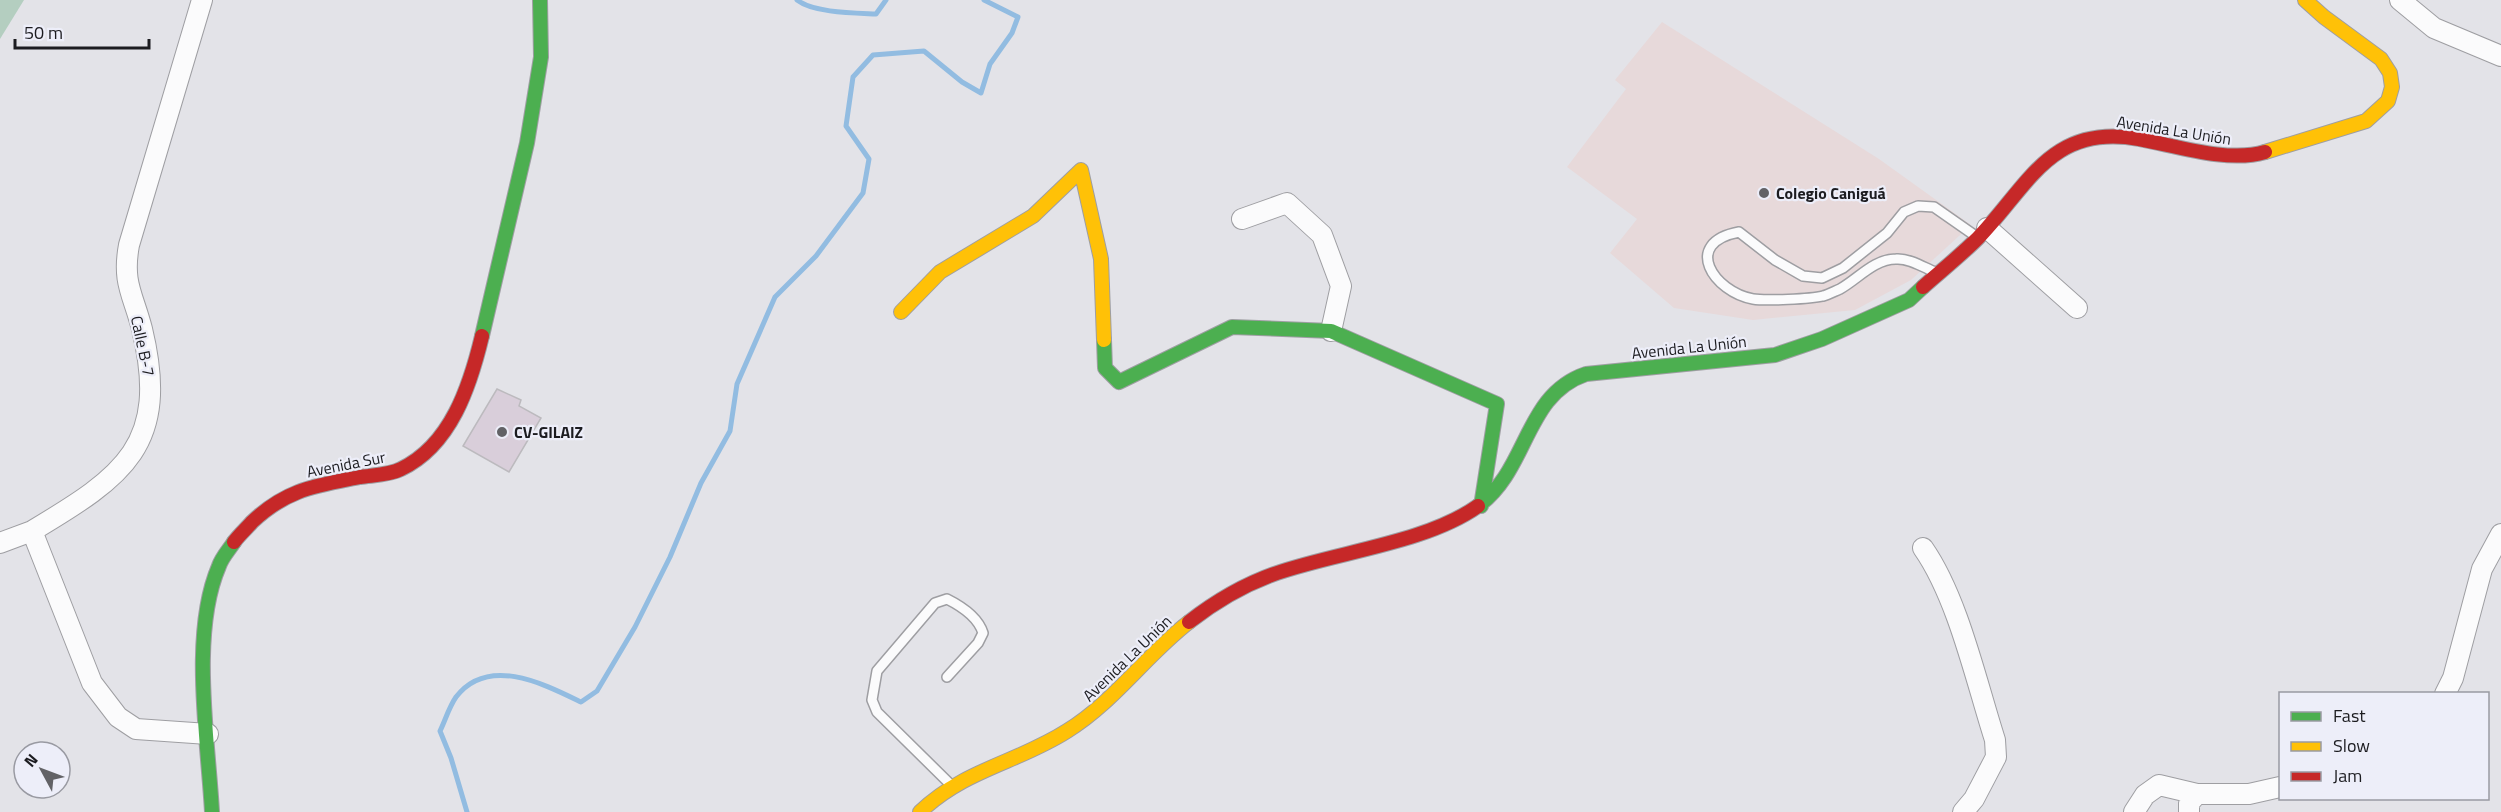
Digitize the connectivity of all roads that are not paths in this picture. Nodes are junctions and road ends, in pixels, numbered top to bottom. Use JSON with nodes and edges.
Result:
{"nodes":[{"id":1,"x":202,"y":0,"type":"edge"},
{"id":2,"x":540,"y":0,"type":"edge"},
{"id":3,"x":2305,"y":0,"type":"edge"},
{"id":4,"x":2400,"y":0,"type":"edge"},
{"id":5,"x":2501,"y":56,"type":"edge"},
{"id":6,"x":1242,"y":219,"type":"dead end"},
{"id":7,"x":1982,"y":233,"type":"junction"},
{"id":8,"x":1940,"y":274,"type":"junction"},
{"id":9,"x":2077,"y":308,"type":"dead end"},
{"id":10,"x":901,"y":312,"type":"dead end"},
{"id":11,"x":1331,"y":331,"type":"junction"},
{"id":12,"x":1481,"y":506,"type":"junction"},
{"id":13,"x":32,"y":531,"type":"junction"},
{"id":14,"x":2501,"y":534,"type":"edge"},
{"id":15,"x":0,"y":543,"type":"edge"},
{"id":16,"x":1923,"y":548,"type":"dead end"},
{"id":17,"x":947,"y":678,"type":"dead end"},
{"id":18,"x":2446,"y":692,"type":"edge"},
{"id":19,"x":208,"y":734,"type":"junction"},
{"id":20,"x":952,"y":786,"type":"junction"},
{"id":21,"x":2279,"y":787,"type":"edge"},
{"id":22,"x":2198,"y":794,"type":"junction"},
{"id":23,"x":2138,"y":809,"type":"edge"},
{"id":24,"x":212,"y":812,"type":"edge"},
{"id":25,"x":920,"y":812,"type":"edge"},
{"id":26,"x":1963,"y":812,"type":"edge"},
{"id":27,"x":2189,"y":812,"type":"edge"}],
"edges":[{"from":1,"to":13,"type":"street","name":"Calle B-7"},
{"from":2,"to":19,"type":"street","name":"Avenida Sur"},
{"from":3,"to":7,"type":"street","name":"Avenida La Unión"},
{"from":4,"to":5,"type":"street"},
{"from":6,"to":11,"type":"street"},
{"from":7,"to":8,"type":"street","name":"Avenida La Unión"},
{"from":7,"to":8,"type":"lane"},
{"from":7,"to":9,"type":"street"},
{"from":8,"to":12,"type":"street","name":"Avenida La Unión"},
{"from":10,"to":11,"type":"street"},
{"from":11,"to":12,"type":"street"},
{"from":12,"to":20,"type":"street","name":"Avenida La Unión"},
{"from":13,"to":15,"type":"street","name":"Calle B-7"},
{"from":13,"to":19,"type":"street"},
{"from":14,"to":18,"type":"street"},
{"from":16,"to":26,"type":"street"},
{"from":17,"to":20,"type":"lane"},
{"from":19,"to":24,"type":"street","name":"Avenida Sur"},
{"from":20,"to":25,"type":"street","name":"Avenida La Unión"},
{"from":21,"to":22,"type":"street"},
{"from":22,"to":23,"type":"street"},
{"from":22,"to":27,"type":"street"}]}
